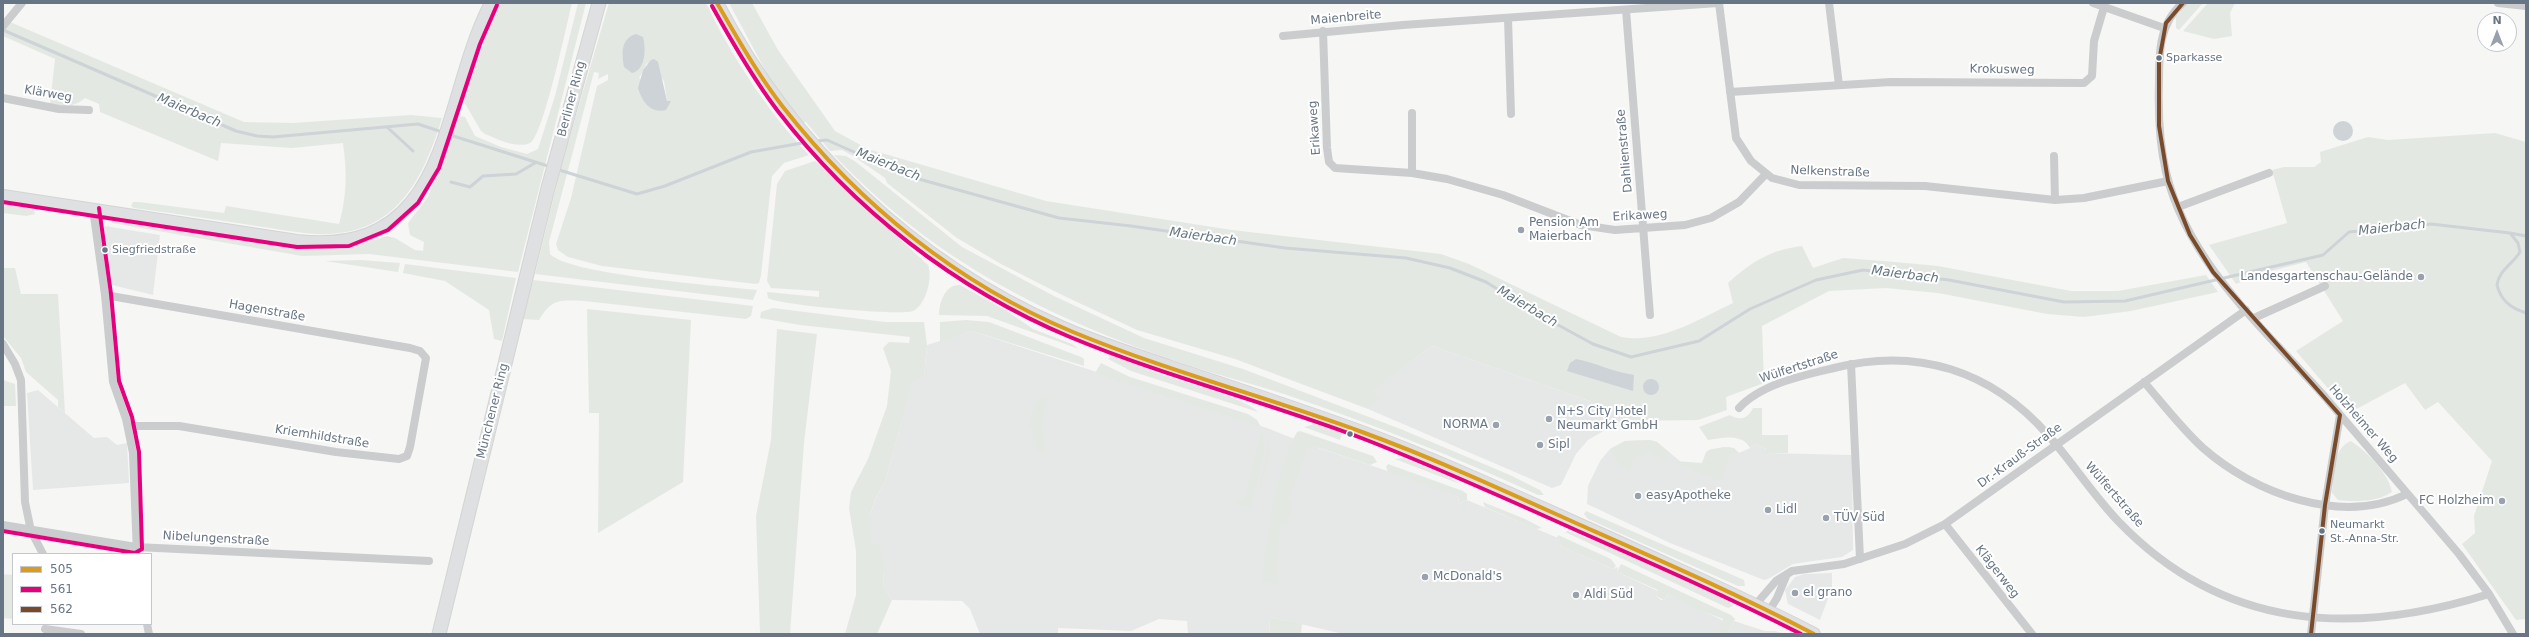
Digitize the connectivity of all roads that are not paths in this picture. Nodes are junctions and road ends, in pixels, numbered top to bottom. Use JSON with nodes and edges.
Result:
{"nodes":[{"id":1,"x":22,"y":3,"type":"edge"},
{"id":2,"x":491,"y":3,"type":"edge"},
{"id":3,"x":717,"y":3,"type":"edge"},
{"id":4,"x":1719,"y":3,"type":"edge"},
{"id":5,"x":1829,"y":3,"type":"edge"},
{"id":6,"x":2093,"y":3,"type":"edge"},
{"id":7,"x":2183,"y":3,"type":"edge"},
{"id":8,"x":2498,"y":3,"type":"edge"},
{"id":9,"x":596,"y":5,"type":"edge"},
{"id":10,"x":2526,"y":6,"type":"edge"},
{"id":11,"x":2104,"y":7,"type":"junction"},
{"id":12,"x":1626,"y":10,"type":"junction"},
{"id":13,"x":1508,"y":18,"type":"junction"},
{"id":14,"x":4,"y":24,"type":"edge"},
{"id":15,"x":2164,"y":28,"type":"junction"},
{"id":16,"x":1323,"y":32,"type":"junction"},
{"id":17,"x":1283,"y":36,"type":"dead end"},
{"id":18,"x":1839,"y":85,"type":"junction"},
{"id":19,"x":1730,"y":92,"type":"junction"},
{"id":20,"x":3,"y":98,"type":"edge"},
{"id":21,"x":89,"y":110,"type":"dead end"},
{"id":22,"x":1412,"y":113,"type":"dead end"},
{"id":23,"x":1511,"y":114,"type":"dead end"},
{"id":24,"x":2054,"y":156,"type":"dead end"},
{"id":25,"x":1412,"y":173,"type":"junction"},
{"id":26,"x":2269,"y":173,"type":"dead end"},
{"id":27,"x":1765,"y":175,"type":"junction"},
{"id":28,"x":2168,"y":181,"type":"junction"},
{"id":29,"x":548,"y":188,"type":"joint"},
{"id":30,"x":3,"y":196,"type":"edge"},
{"id":31,"x":2055,"y":200,"type":"junction"},
{"id":32,"x":2178,"y":206,"type":"junction"},
{"id":33,"x":93,"y":210,"type":"junction"},
{"id":34,"x":1644,"y":229,"type":"junction"},
{"id":35,"x":2325,"y":286,"type":"dead end"},
{"id":36,"x":105,"y":295,"type":"junction"},
{"id":37,"x":2246,"y":310,"type":"junction"},
{"id":38,"x":1650,"y":315,"type":"dead end"},
{"id":39,"x":2254,"y":318,"type":"junction"},
{"id":40,"x":3,"y":344,"type":"edge"},
{"id":41,"x":424,"y":354,"type":"joint"},
{"id":42,"x":1851,"y":364,"type":"junction"},
{"id":43,"x":2144,"y":382,"type":"junction"},
{"id":44,"x":1739,"y":408,"type":"dead end"},
{"id":45,"x":2340,"y":415,"type":"junction"},
{"id":46,"x":128,"y":426,"type":"junction"},
{"id":47,"x":2056,"y":444,"type":"junction"},
{"id":48,"x":2407,"y":494,"type":"junction"},
{"id":49,"x":2325,"y":505,"type":"junction"},
{"id":50,"x":1945,"y":524,"type":"junction"},
{"id":51,"x":3,"y":525,"type":"edge"},
{"id":52,"x":31,"y":531,"type":"junction"},
{"id":53,"x":136,"y":551,"type":"edge"},
{"id":54,"x":42,"y":553,"type":"edge"},
{"id":55,"x":1860,"y":559,"type":"junction"},
{"id":56,"x":429,"y":562,"type":"dead end"},
{"id":57,"x":1787,"y":574,"type":"junction"},
{"id":58,"x":2489,"y":594,"type":"junction"},
{"id":59,"x":1756,"y":604,"type":"junction"},
{"id":60,"x":1769,"y":611,"type":"junction"},
{"id":61,"x":2262,"y":617,"type":"dead end"},
{"id":62,"x":2418,"y":621,"type":"dead end"},
{"id":63,"x":2312,"y":628,"type":"edge"},
{"id":64,"x":45,"y":629,"type":"edge"},
{"id":65,"x":81,"y":634,"type":"edge"},
{"id":66,"x":439,"y":634,"type":"edge"},
{"id":67,"x":1814,"y":634,"type":"edge"},
{"id":68,"x":2032,"y":634,"type":"edge"},
{"id":69,"x":2513,"y":634,"type":"edge"}],
"edges":[{"from":1,"to":14,"type":"street"},
{"from":2,"to":33,"type":"main road"},
{"from":3,"to":59,"type":"main road"},
{"from":4,"to":12,"type":"street","name":"Maienbreite"},
{"from":4,"to":19,"type":"street","name":"Nelkenstraße"},
{"from":5,"to":18,"type":"street"},
{"from":6,"to":11,"type":"street"},
{"from":7,"to":15,"type":"street"},
{"from":8,"to":10,"type":"street"},
{"from":9,"to":29,"type":"main road","name":"Berliner Ring"},
{"from":11,"to":15,"type":"street"},
{"from":11,"to":18,"type":"street","name":"Krokusweg"},
{"from":12,"to":13,"type":"street","name":"Maienbreite"},
{"from":12,"to":34,"type":"street","name":"Dahlienstraße"},
{"from":13,"to":16,"type":"street","name":"Maienbreite"},
{"from":13,"to":23,"type":"street"},
{"from":15,"to":28,"type":"street","name":"Holzheimer Weg"},
{"from":16,"to":17,"type":"street","name":"Maienbreite"},
{"from":16,"to":25,"type":"street","name":"Erikaweg"},
{"from":18,"to":19,"type":"street","name":"Krokusweg"},
{"from":19,"to":27,"type":"street","name":"Nelkenstraße"},
{"from":20,"to":21,"type":"street","name":"Klärweg"},
{"from":22,"to":25,"type":"street"},
{"from":24,"to":31,"type":"street"},
{"from":25,"to":34,"type":"street","name":"Erikaweg"},
{"from":26,"to":32,"type":"street"},
{"from":27,"to":31,"type":"street","name":"Nelkenstraße"},
{"from":27,"to":34,"type":"street","name":"Erikaweg"},
{"from":28,"to":31,"type":"street","name":"Nelkenstraße"},
{"from":28,"to":32,"type":"street","name":"Holzheimer Weg"},
{"from":29,"to":66,"type":"main road","name":"Münchener Ring"},
{"from":30,"to":33,"type":"main road"},
{"from":32,"to":37,"type":"street","name":"Holzheimer Weg"},
{"from":33,"to":36,"type":"street"},
{"from":34,"to":38,"type":"street","name":"Dahlienstraße"},
{"from":35,"to":39,"type":"street"},
{"from":36,"to":41,"type":"street","name":"Hagenstraße"},
{"from":36,"to":46,"type":"street"},
{"from":37,"to":39,"type":"street","name":"Holzheimer Weg"},
{"from":37,"to":43,"type":"street","name":"Dr.-Krauß-Straße"},
{"from":39,"to":45,"type":"street","name":"Holzheimer Weg"},
{"from":40,"to":52,"type":"street"},
{"from":41,"to":46,"type":"street","name":"Kriemhildstraße"},
{"from":42,"to":44,"type":"street","name":"Wülfertstraße"},
{"from":42,"to":47,"type":"street","name":"Wülfertstraße"},
{"from":42,"to":55,"type":"street"},
{"from":43,"to":47,"type":"street","name":"Dr.-Krauß-Straße"},
{"from":43,"to":49,"type":"street"},
{"from":45,"to":48,"type":"street","name":"Holzheimer Weg"},
{"from":45,"to":49,"type":"street"},
{"from":46,"to":53,"type":"street"},
{"from":47,"to":50,"type":"street","name":"Dr.-Krauß-Straße"},
{"from":47,"to":61,"type":"street","name":"Wülfertstraße"},
{"from":48,"to":49,"type":"street"},
{"from":48,"to":58,"type":"street","name":"Holzheimer Weg"},
{"from":49,"to":63,"type":"street"},
{"from":50,"to":55,"type":"street","name":"Dr.-Krauß-Straße"},
{"from":50,"to":68,"type":"street","name":"Klägerweg"},
{"from":51,"to":52,"type":"street","name":"Nibelungenstraße"},
{"from":52,"to":53,"type":"street","name":"Nibelungenstraße"},
{"from":52,"to":54,"type":"street"},
{"from":53,"to":56,"type":"street","name":"Nibelungenstraße"},
{"from":55,"to":57,"type":"street","name":"Dr.-Krauß-Straße"},
{"from":57,"to":59,"type":"street","name":"Dr.-Krauß-Straße"},
{"from":57,"to":60,"type":"street"},
{"from":58,"to":62,"type":"street"},
{"from":58,"to":69,"type":"street","name":"Holzheimer Weg"},
{"from":59,"to":60,"type":"main road"},
{"from":60,"to":67,"type":"main road"},
{"from":64,"to":65,"type":"street"}]}
